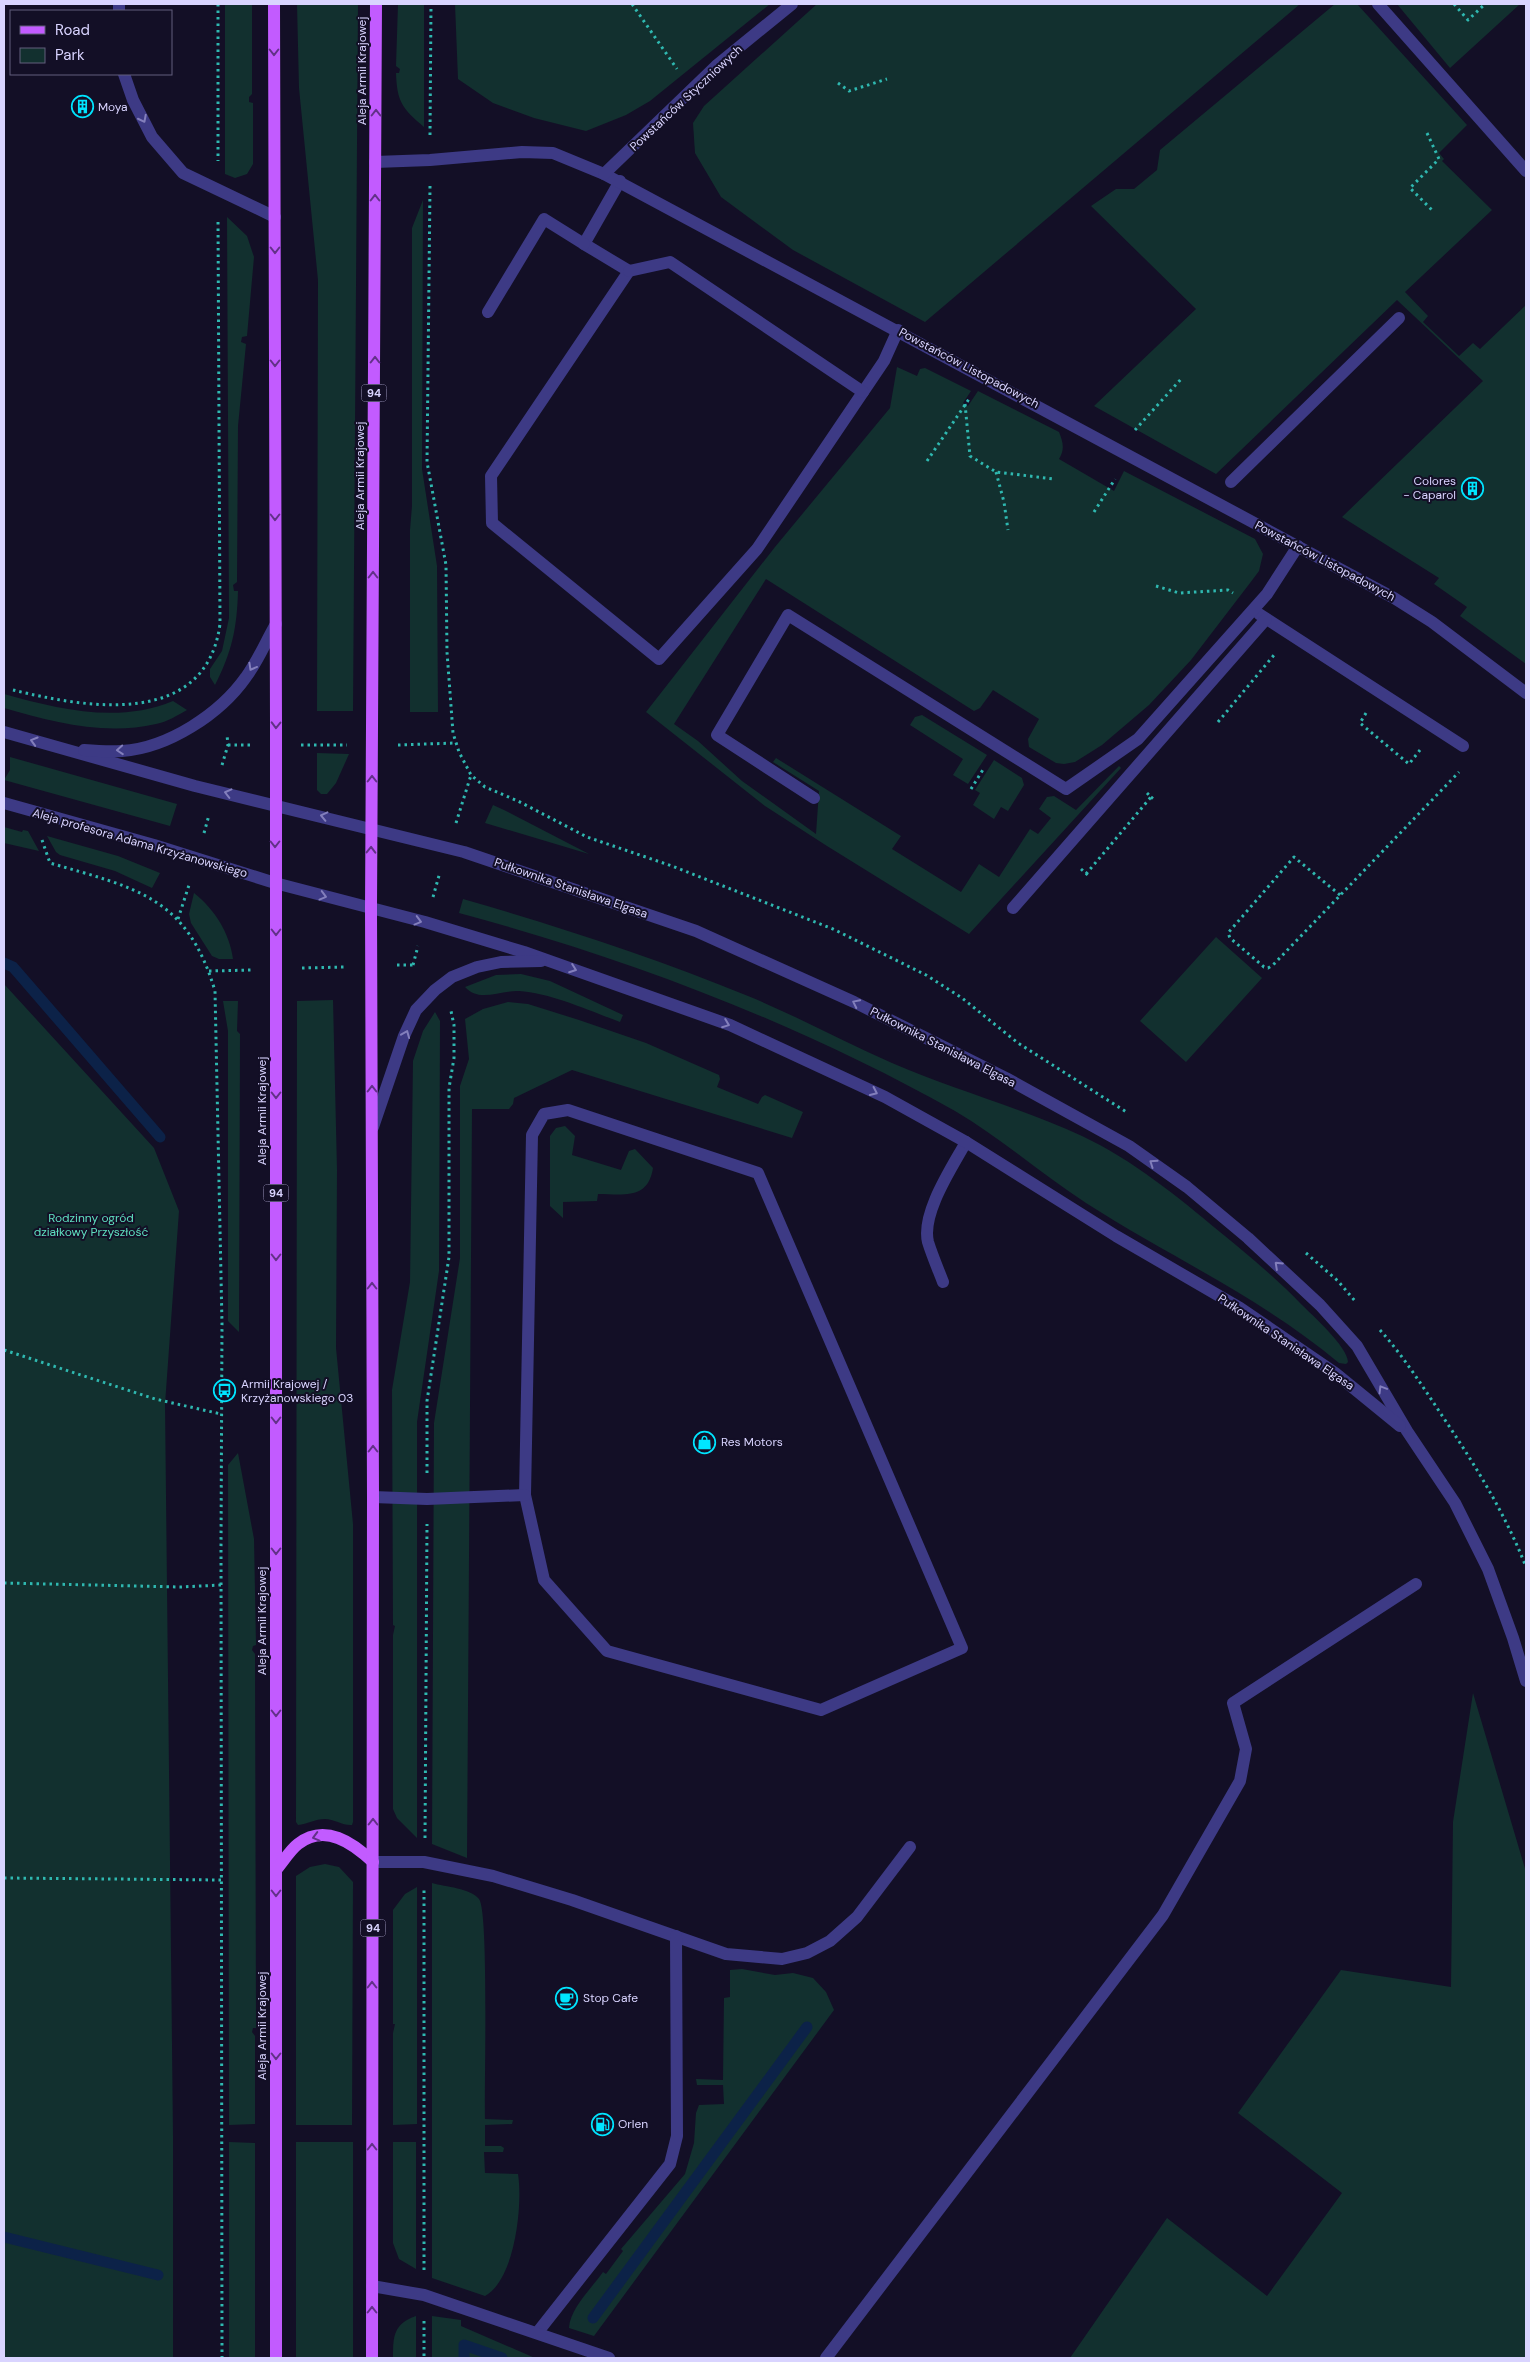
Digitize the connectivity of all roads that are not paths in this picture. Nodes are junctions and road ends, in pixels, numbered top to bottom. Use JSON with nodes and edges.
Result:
{"nodes":[{"id":1,"x":274,"y":4,"type":"edge"},
{"id":2,"x":376,"y":4,"type":"edge"},
{"id":3,"x":792,"y":4,"type":"edge"},
{"id":4,"x":1378,"y":4,"type":"edge"},
{"id":5,"x":124,"y":75,"type":"edge"},
{"id":6,"x":376,"y":162,"type":"junction"},
{"id":7,"x":1526,"y":171,"type":"edge"},
{"id":8,"x":604,"y":174,"type":"junction"},
{"id":9,"x":620,"y":182,"type":"junction"},
{"id":10,"x":274,"y":217,"type":"junction"},
{"id":11,"x":584,"y":244,"type":"junction"},
{"id":12,"x":629,"y":271,"type":"junction"},
{"id":13,"x":488,"y":312,"type":"dead end"},
{"id":14,"x":1399,"y":318,"type":"dead end"},
{"id":15,"x":898,"y":330,"type":"junction"},
{"id":16,"x":863,"y":392,"type":"junction"},
{"id":17,"x":1231,"y":482,"type":"dead end"},
{"id":18,"x":1298,"y":546,"type":"junction"},
{"id":19,"x":1254,"y":609,"type":"junction"},
{"id":20,"x":1266,"y":619,"type":"junction"},
{"id":21,"x":276,"y":624,"type":"junction"},
{"id":22,"x":1526,"y":693,"type":"edge"},
{"id":23,"x":4,"y":732,"type":"edge"},
{"id":24,"x":1463,"y":746,"type":"dead end"},
{"id":25,"x":64,"y":750,"type":"junction"},
{"id":26,"x":814,"y":798,"type":"dead end"},
{"id":27,"x":4,"y":803,"type":"edge"},
{"id":28,"x":275,"y":805,"type":"junction"},
{"id":29,"x":372,"y":828,"type":"junction"},
{"id":30,"x":275,"y":883,"type":"junction"},
{"id":31,"x":371,"y":908,"type":"junction"},
{"id":32,"x":1013,"y":908,"type":"dead end"},
{"id":33,"x":548,"y":960,"type":"junction"},
{"id":34,"x":372,"y":1129,"type":"junction"},
{"id":35,"x":966,"y":1142,"type":"junction"},
{"id":36,"x":943,"y":1282,"type":"dead end"},
{"id":37,"x":1407,"y":1431,"type":"junction"},
{"id":38,"x":525,"y":1495,"type":"junction"},
{"id":39,"x":373,"y":1498,"type":"junction"},
{"id":40,"x":1416,"y":1584,"type":"dead end"},
{"id":41,"x":1526,"y":1681,"type":"edge"},
{"id":42,"x":910,"y":1847,"type":"dead end"},
{"id":43,"x":373,"y":1862,"type":"junction"},
{"id":44,"x":276,"y":1870,"type":"junction"},
{"id":45,"x":676,"y":1936,"type":"junction"},
{"id":46,"x":372,"y":2286,"type":"junction"},
{"id":47,"x":537,"y":2333,"type":"junction"},
{"id":48,"x":276,"y":2358,"type":"edge"},
{"id":49,"x":372,"y":2358,"type":"edge"},
{"id":50,"x":609,"y":2358,"type":"edge"},
{"id":51,"x":826,"y":2358,"type":"edge"}],
"edges":[{"from":1,"to":10,"type":"main road","name":"Aleja Armii Krajowej","number":"94","one_way":true},
{"from":6,"to":2,"type":"main road","name":"Aleja Armii Krajowej","number":"94","one_way":true},
{"from":3,"to":8,"type":"street","name":"Powstańców Styczniowych"},
{"from":4,"to":7,"type":"street"},
{"from":5,"to":10,"type":"street","one_way":true},
{"from":6,"to":8,"type":"street","name":"Powstańców Listopadowych"},
{"from":29,"to":6,"type":"main road","name":"Aleja Armii Krajowej","number":"94","one_way":true},
{"from":8,"to":9,"type":"street","name":"Powstańców Listopadowych"},
{"from":9,"to":11,"type":"street"},
{"from":9,"to":15,"type":"street","name":"Powstańców Listopadowych"},
{"from":10,"to":21,"type":"main road","name":"Aleja Armii Krajowej","number":"94","one_way":true},
{"from":11,"to":12,"type":"street"},
{"from":11,"to":13,"type":"street"},
{"from":12,"to":16,"type":"street"},
{"from":12,"to":16,"type":"street"},
{"from":14,"to":17,"type":"street"},
{"from":15,"to":16,"type":"street"},
{"from":15,"to":18,"type":"street","name":"Powstańców Listopadowych"},
{"from":18,"to":19,"type":"street"},
{"from":18,"to":22,"type":"street","name":"Powstańców Listopadowych"},
{"from":19,"to":20,"type":"street"},
{"from":19,"to":26,"type":"street"},
{"from":20,"to":24,"type":"street"},
{"from":20,"to":32,"type":"street"},
{"from":21,"to":25,"type":"street","one_way":true},
{"from":21,"to":28,"type":"main road","name":"Aleja Armii Krajowej","number":"94","one_way":true},
{"from":25,"to":23,"type":"street","one_way":true},
{"from":28,"to":25,"type":"street","one_way":true},
{"from":27,"to":30,"type":"street","name":"Aleja profesora Adama Krzyżanowskiego"},
{"from":29,"to":28,"type":"street","one_way":true},
{"from":28,"to":30,"type":"main road","name":"Aleja Armii Krajowej","number":"94","one_way":true},
{"from":31,"to":29,"type":"main road","name":"Aleja Armii Krajowej","number":"94","one_way":true},
{"from":37,"to":29,"type":"street","name":"Pułkownika Stanisława Elgasa","one_way":true},
{"from":30,"to":31,"type":"street","one_way":true},
{"from":30,"to":44,"type":"main road","name":"Aleja Armii Krajowej","number":"94","one_way":true},
{"from":31,"to":33,"type":"street","name":"Pułkownika Stanisława Elgasa","one_way":true},
{"from":34,"to":31,"type":"main road","name":"Aleja Armii Krajowej","number":"94","one_way":true},
{"from":34,"to":33,"type":"street","one_way":true},
{"from":33,"to":35,"type":"street","name":"Pułkownika Stanisława Elgasa","one_way":true},
{"from":39,"to":34,"type":"main road","name":"Aleja Armii Krajowej","number":"94","one_way":true},
{"from":35,"to":36,"type":"street"},
{"from":35,"to":37,"type":"street","name":"Pułkownika Stanisława Elgasa"},
{"from":37,"to":41,"type":"street","name":"Pułkownika Stanisława Elgasa"},
{"from":38,"to":38,"type":"street"},
{"from":38,"to":39,"type":"street"},
{"from":43,"to":39,"type":"main road","name":"Aleja Armii Krajowej","number":"94","one_way":true},
{"from":40,"to":51,"type":"street"},
{"from":42,"to":45,"type":"street"},
{"from":43,"to":44,"type":"main road","one_way":true},
{"from":43,"to":45,"type":"street"},
{"from":46,"to":43,"type":"main road","name":"Aleja Armii Krajowej","number":"94","one_way":true},
{"from":44,"to":48,"type":"main road","name":"Aleja Armii Krajowej","number":"94","one_way":true},
{"from":45,"to":47,"type":"street"},
{"from":46,"to":47,"type":"street"},
{"from":49,"to":46,"type":"main road","name":"Aleja Armii Krajowej","number":"94","one_way":true},
{"from":47,"to":50,"type":"street"}]}
